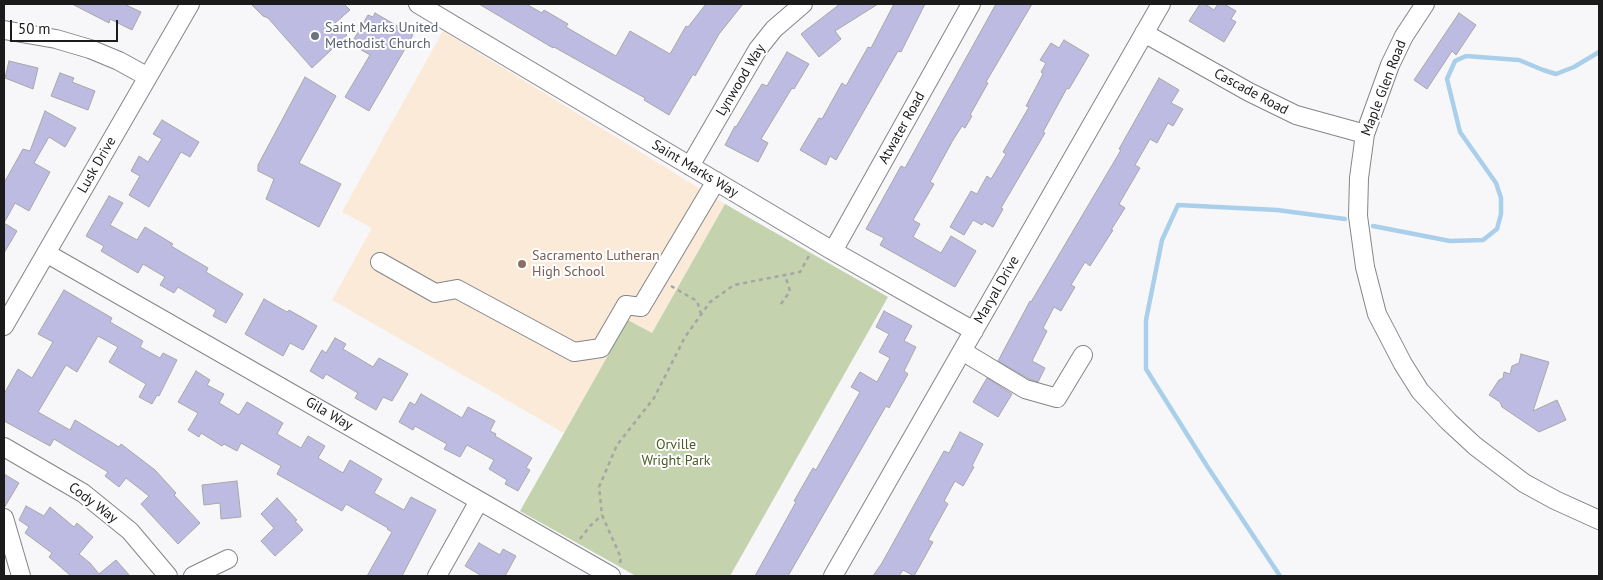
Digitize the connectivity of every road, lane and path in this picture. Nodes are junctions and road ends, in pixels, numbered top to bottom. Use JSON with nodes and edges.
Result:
{"nodes":[{"id":1,"x":190,"y":4,"type":"edge"},
{"id":2,"x":418,"y":4,"type":"edge"},
{"id":3,"x":803,"y":4,"type":"edge"},
{"id":4,"x":971,"y":4,"type":"edge"},
{"id":5,"x":1161,"y":4,"type":"edge"},
{"id":6,"x":1425,"y":4,"type":"edge"},
{"id":7,"x":4,"y":30,"type":"edge"},
{"id":8,"x":1144,"y":33,"type":"junction"},
{"id":9,"x":149,"y":83,"type":"junction"},
{"id":10,"x":1364,"y":134,"type":"junction"},
{"id":11,"x":690,"y":166,"type":"junction"},
{"id":12,"x":716,"y":181,"type":"junction"},
{"id":13,"x":817,"y":241,"type":"junction"},
{"id":14,"x":833,"y":251,"type":"junction"},
{"id":15,"x":46,"y":253,"type":"junction"},
{"id":16,"x":380,"y":262,"type":"dead end"},
{"id":17,"x":785,"y":275,"type":"junction"},
{"id":18,"x":670,"y":285,"type":"dead end"},
{"id":19,"x":781,"y":304,"type":"dead end"},
{"id":20,"x":701,"y":314,"type":"junction"},
{"id":21,"x":4,"y":326,"type":"edge"},
{"id":22,"x":974,"y":331,"type":"junction"},
{"id":23,"x":962,"y":352,"type":"junction"},
{"id":24,"x":1082,"y":355,"type":"dead end"},
{"id":25,"x":4,"y":447,"type":"edge"},
{"id":26,"x":479,"y":501,"type":"junction"},
{"id":27,"x":602,"y":515,"type":"junction"},
{"id":28,"x":4,"y":518,"type":"edge"},
{"id":29,"x":1599,"y":520,"type":"edge"},
{"id":30,"x":569,"y":552,"type":"junction"},
{"id":31,"x":228,"y":559,"type":"dead end"},
{"id":32,"x":615,"y":572,"type":"edge"},
{"id":33,"x":21,"y":576,"type":"edge"},
{"id":34,"x":168,"y":576,"type":"edge"},
{"id":35,"x":193,"y":576,"type":"edge"},
{"id":36,"x":437,"y":576,"type":"edge"},
{"id":37,"x":833,"y":576,"type":"edge"}],
"edges":[{"from":1,"to":9,"type":"street","name":"Lusk Drive"},
{"from":2,"to":11,"type":"street","name":"Saint Marks Way"},
{"from":3,"to":11,"type":"street","name":"Lynwood Way"},
{"from":4,"to":14,"type":"street","name":"Atwater Road"},
{"from":5,"to":8,"type":"street","name":"Maryal Drive"},
{"from":6,"to":10,"type":"street","name":"Maple Glen Road"},
{"from":7,"to":9,"type":"street"},
{"from":8,"to":10,"type":"street","name":"Cascade Road"},
{"from":8,"to":22,"type":"street","name":"Maryal Drive"},
{"from":9,"to":15,"type":"street","name":"Lusk Drive"},
{"from":10,"to":29,"type":"street","name":"Maple Glen Road"},
{"from":11,"to":12,"type":"street","name":"Saint Marks Way"},
{"from":12,"to":13,"type":"street","name":"Saint Marks Way"},
{"from":12,"to":16,"type":"street"},
{"from":13,"to":14,"type":"street","name":"Saint Marks Way"},
{"from":13,"to":17,"type":"path"},
{"from":14,"to":22,"type":"street","name":"Saint Marks Way"},
{"from":15,"to":21,"type":"street","name":"Lusk Drive"},
{"from":15,"to":26,"type":"street","name":"Gila Way"},
{"from":17,"to":19,"type":"path"},
{"from":17,"to":20,"type":"path"},
{"from":18,"to":20,"type":"path"},
{"from":20,"to":27,"type":"path"},
{"from":22,"to":23,"type":"street","name":"Maryal Drive"},
{"from":23,"to":24,"type":"street"},
{"from":23,"to":37,"type":"street","name":"Maryal Drive"},
{"from":25,"to":34,"type":"street","name":"Cody Way"},
{"from":26,"to":30,"type":"street","name":"Gila Way"},
{"from":26,"to":36,"type":"street"},
{"from":27,"to":30,"type":"path"},
{"from":27,"to":32,"type":"path"},
{"from":28,"to":33,"type":"street"},
{"from":30,"to":32,"type":"street","name":"Gila Way"},
{"from":31,"to":35,"type":"street"}]}
